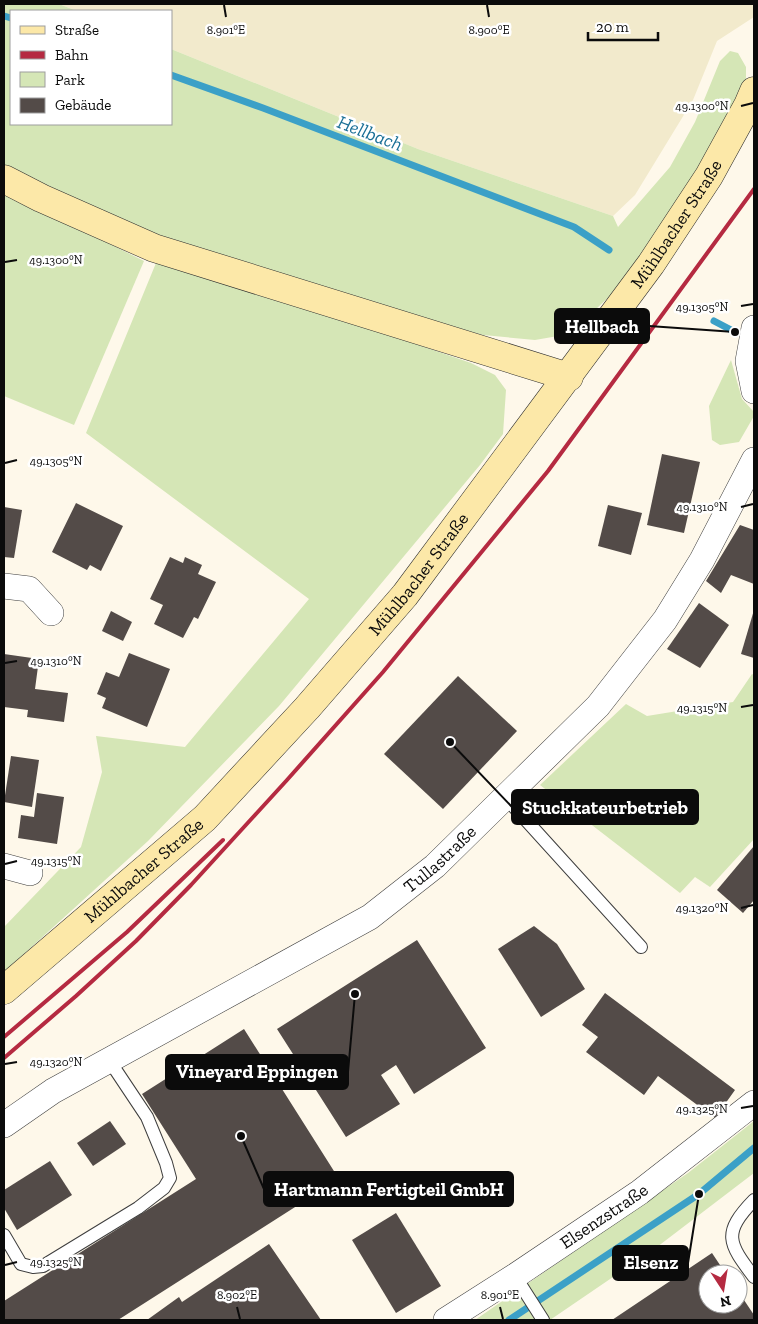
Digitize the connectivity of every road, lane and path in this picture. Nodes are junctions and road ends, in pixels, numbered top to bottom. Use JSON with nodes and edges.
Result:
{"nodes":[{"id":1,"x":754,"y":92,"type":"edge"},
{"id":2,"x":4,"y":179,"type":"edge"},
{"id":3,"x":754,"y":328,"type":"edge"},
{"id":4,"x":569,"y":377,"type":"junction"},
{"id":5,"x":754,"y":391,"type":"edge"},
{"id":6,"x":754,"y":460,"type":"edge"},
{"id":7,"x":4,"y":586,"type":"edge"},
{"id":8,"x":51,"y":613,"type":"dead end"},
{"id":9,"x":505,"y":797,"type":"junction"},
{"id":10,"x":4,"y":866,"type":"edge"},
{"id":11,"x":30,"y":873,"type":"dead end"},
{"id":12,"x":641,"y":947,"type":"dead end"},
{"id":13,"x":4,"y":990,"type":"edge"},
{"id":14,"x":109,"y":1060,"type":"junction"},
{"id":15,"x":754,"y":1103,"type":"edge"},
{"id":16,"x":4,"y":1126,"type":"edge"},
{"id":17,"x":754,"y":1200,"type":"edge"},
{"id":18,"x":4,"y":1235,"type":"edge"},
{"id":19,"x":515,"y":1276,"type":"junction"},
{"id":20,"x":754,"y":1277,"type":"edge"},
{"id":21,"x":446,"y":1320,"type":"edge"},
{"id":22,"x":543,"y":1320,"type":"edge"}],
"edges":[{"from":1,"to":4,"type":"main road","name":"Mühlbacher Straße"},
{"from":2,"to":4,"type":"main road"},
{"from":3,"to":5,"type":"street"},
{"from":4,"to":13,"type":"main road","name":"Mühlbacher Straße"},
{"from":6,"to":9,"type":"street","name":"Tullastraße"},
{"from":7,"to":8,"type":"street"},
{"from":9,"to":12,"type":"lane"},
{"from":9,"to":14,"type":"street","name":"Tullastraße"},
{"from":10,"to":11,"type":"street"},
{"from":14,"to":16,"type":"street","name":"Tullastraße"},
{"from":14,"to":18,"type":"lane"},
{"from":15,"to":19,"type":"street","name":"Elsenzstraße"},
{"from":17,"to":20,"type":"lane"},
{"from":19,"to":21,"type":"street","name":"Elsenzstraße"},
{"from":19,"to":22,"type":"lane"}]}
